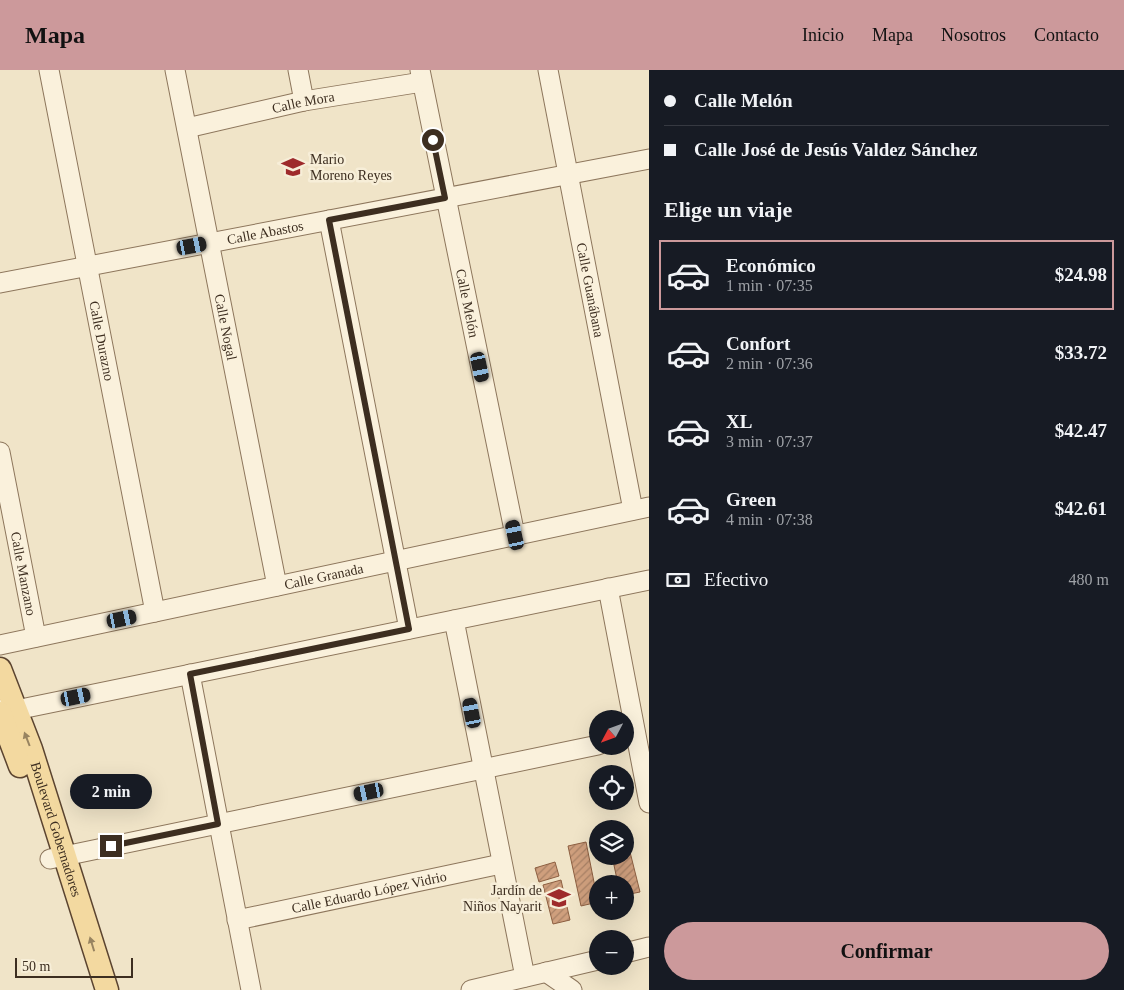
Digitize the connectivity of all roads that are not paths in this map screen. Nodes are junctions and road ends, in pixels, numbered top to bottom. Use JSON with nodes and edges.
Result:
{"nodes":[{"id":1,"x":49,"y":70,"type":"edge"},
{"id":2,"x":175,"y":70,"type":"edge"},
{"id":3,"x":298,"y":70,"type":"edge"},
{"id":4,"x":548,"y":70,"type":"edge"},
{"id":5,"x":420,"y":76,"type":"edge"},
{"id":6,"x":304,"y":101,"type":"junction"},
{"id":7,"x":187,"y":128,"type":"junction"},
{"id":8,"x":649,"y":160,"type":"edge"},
{"id":9,"x":568,"y":175,"type":"junction"},
{"id":10,"x":445,"y":198,"type":"junction"},
{"id":11,"x":329,"y":220,"type":"junction"},
{"id":12,"x":209,"y":243,"type":"junction"},
{"id":13,"x":88,"y":266,"type":"junction"},
{"id":14,"x":0,"y":282,"type":"edge"},
{"id":15,"x":0,"y":452,"type":"edge"},
{"id":16,"x":641,"y":508,"type":"edge"},
{"id":17,"x":515,"y":535,"type":"junction"},
{"id":18,"x":395,"y":560,"type":"junction"},
{"id":19,"x":649,"y":580,"type":"edge"},
{"id":20,"x":277,"y":586,"type":"junction"},
{"id":21,"x":608,"y":588,"type":"junction"},
{"id":22,"x":156,"y":612,"type":"junction"},
{"id":23,"x":454,"y":620,"type":"junction"},
{"id":24,"x":409,"y":629,"type":"junction"},
{"id":25,"x":36,"y":637,"type":"junction"},
{"id":26,"x":0,"y":645,"type":"edge"},
{"id":27,"x":0,"y":669,"type":"edge"},
{"id":28,"x":190,"y":674,"type":"junction"},
{"id":29,"x":5,"y":711,"type":"edge"},
{"id":30,"x":637,"y":736,"type":"edge"},
{"id":31,"x":589,"y":747,"type":"edge"},
{"id":32,"x":483,"y":769,"type":"junction"},
{"id":33,"x":649,"y":803,"type":"edge"},
{"id":34,"x":218,"y":824,"type":"junction"},
{"id":35,"x":57,"y":857,"type":"junction"},
{"id":36,"x":501,"y":864,"type":"junction"},
{"id":37,"x":237,"y":920,"type":"junction"},
{"id":38,"x":649,"y":947,"type":"edge"},
{"id":39,"x":634,"y":951,"type":"edge"},
{"id":40,"x":589,"y":962,"type":"edge"},
{"id":41,"x":546,"y":972,"type":"junction"},
{"id":42,"x":525,"y":977,"type":"junction"},
{"id":43,"x":493,"y":987,"type":"edge"},
{"id":44,"x":90,"y":990,"type":"edge"},
{"id":45,"x":107,"y":990,"type":"edge"},
{"id":46,"x":251,"y":990,"type":"edge"},
{"id":47,"x":471,"y":990,"type":"edge"},
{"id":48,"x":572,"y":990,"type":"edge"}],
"edges":[{"from":1,"to":13,"type":"street","name":"Calle Durazno"},
{"from":2,"to":7,"type":"street","name":"Calle Nogal"},
{"from":3,"to":6,"type":"street"},
{"from":4,"to":9,"type":"street","name":"Calle Guanábana"},
{"from":5,"to":6,"type":"street","name":"Calle Mora"},
{"from":5,"to":10,"type":"street","name":"Calle Melón"},
{"from":6,"to":7,"type":"street","name":"Calle Mora"},
{"from":7,"to":12,"type":"street","name":"Calle Nogal"},
{"from":8,"to":9,"type":"street","name":"Calle Abastos"},
{"from":9,"to":10,"type":"street","name":"Calle Abastos"},
{"from":9,"to":16,"type":"street","name":"Calle Guanábana"},
{"from":10,"to":11,"type":"street","name":"Calle Abastos"},
{"from":10,"to":17,"type":"street","name":"Calle Melón"},
{"from":11,"to":12,"type":"street","name":"Calle Abastos"},
{"from":11,"to":18,"type":"street"},
{"from":12,"to":13,"type":"street","name":"Calle Abastos"},
{"from":12,"to":20,"type":"street","name":"Calle Nogal"},
{"from":13,"to":14,"type":"street","name":"Calle Abastos"},
{"from":13,"to":22,"type":"street","name":"Calle Durazno"},
{"from":15,"to":25,"type":"street","name":"Calle Manzano"},
{"from":16,"to":17,"type":"street","name":"Calle Granada"},
{"from":17,"to":18,"type":"street","name":"Calle Granada"},
{"from":18,"to":20,"type":"street","name":"Calle Granada"},
{"from":18,"to":24,"type":"street"},
{"from":19,"to":21,"type":"street"},
{"from":20,"to":22,"type":"street","name":"Calle Granada"},
{"from":21,"to":23,"type":"street"},
{"from":21,"to":30,"type":"street"},
{"from":22,"to":25,"type":"street","name":"Calle Granada"},
{"from":23,"to":24,"type":"street"},
{"from":23,"to":32,"type":"street"},
{"from":24,"to":28,"type":"street"},
{"from":25,"to":26,"type":"street","name":"Calle Granada"},
{"from":27,"to":29,"type":"main road","name":"Boulevard Gobernadores"},
{"from":28,"to":29,"type":"street"},
{"from":28,"to":34,"type":"street"},
{"from":29,"to":35,"type":"main road","name":"Boulevard Gobernadores"},
{"from":30,"to":33,"type":"street"},
{"from":31,"to":32,"type":"street"},
{"from":32,"to":34,"type":"street"},
{"from":32,"to":36,"type":"street"},
{"from":34,"to":35,"type":"street"},
{"from":34,"to":37,"type":"street"},
{"from":35,"to":44,"type":"main road","name":"Boulevard Gobernadores"},
{"from":45,"to":35,"type":"main road","name":"Boulevard Gobernadores","one_way":true},
{"from":36,"to":37,"type":"street","name":"Calle Eduardo López Vidrio"},
{"from":36,"to":42,"type":"street"},
{"from":37,"to":46,"type":"street"},
{"from":38,"to":39,"type":"street"},
{"from":40,"to":41,"type":"street"},
{"from":41,"to":42,"type":"street"},
{"from":41,"to":48,"type":"street"},
{"from":42,"to":43,"type":"street"},
{"from":43,"to":47,"type":"street"}]}
